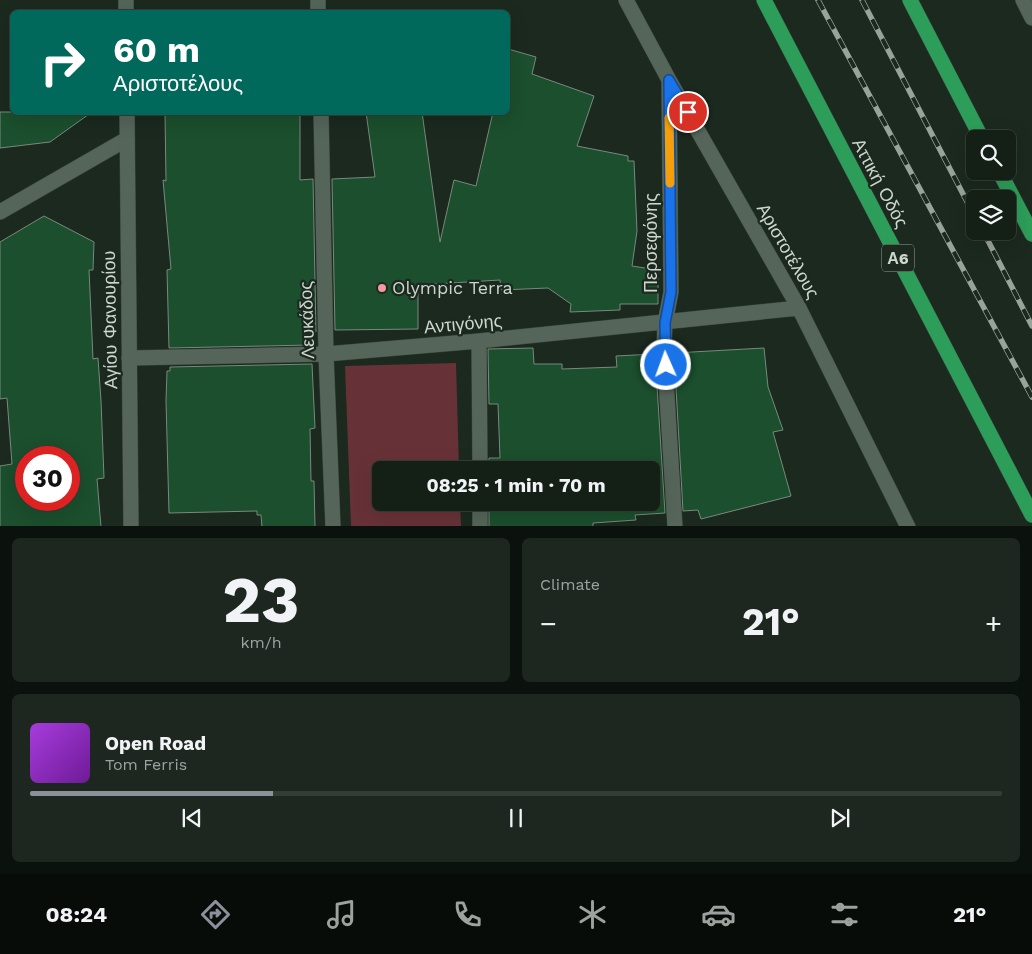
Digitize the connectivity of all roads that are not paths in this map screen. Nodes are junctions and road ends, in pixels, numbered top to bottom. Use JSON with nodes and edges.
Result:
{"nodes":[{"id":1,"x":626,"y":0,"type":"edge"},
{"id":2,"x":764,"y":0,"type":"edge"},
{"id":3,"x":910,"y":0,"type":"edge"},
{"id":4,"x":1023,"y":0,"type":"edge"},
{"id":5,"x":1032,"y":18,"type":"edge"},
{"id":6,"x":669,"y":80,"type":"junction"},
{"id":7,"x":127,"y":115,"type":"edge"},
{"id":8,"x":320,"y":115,"type":"edge"},
{"id":9,"x":977,"y":130,"type":"edge"},
{"id":10,"x":127,"y":139,"type":"junction"},
{"id":11,"x":1004,"y":180,"type":"edge"},
{"id":12,"x":0,"y":212,"type":"edge"},
{"id":13,"x":1032,"y":234,"type":"edge"},
{"id":14,"x":799,"y":308,"type":"junction"},
{"id":15,"x":665,"y":323,"type":"junction"},
{"id":16,"x":479,"y":342,"type":"junction"},
{"id":17,"x":326,"y":354,"type":"junction"},
{"id":18,"x":129,"y":358,"type":"junction"},
{"id":19,"x":480,"y":461,"type":"edge"},
{"id":20,"x":480,"y":511,"type":"edge"},
{"id":21,"x":1032,"y":515,"type":"edge"},
{"id":22,"x":131,"y":526,"type":"edge"},
{"id":23,"x":333,"y":526,"type":"edge"},
{"id":24,"x":480,"y":526,"type":"edge"},
{"id":25,"x":675,"y":526,"type":"edge"},
{"id":26,"x":908,"y":526,"type":"edge"}],
"edges":[{"from":1,"to":6,"type":"street","name":"Αριστοτέλους"},
{"from":2,"to":21,"type":"highway","name":"Αττική Οδός","number":"Α6"},
{"from":3,"to":9,"type":"highway"},
{"from":4,"to":5,"type":"street"},
{"from":6,"to":14,"type":"street","name":"Αριστοτέλους"},
{"from":6,"to":15,"type":"street","name":"Περσεφόνης"},
{"from":7,"to":10,"type":"street","name":"Αγίου Φανουρίου"},
{"from":8,"to":17,"type":"street","name":"Λευκάδος"},
{"from":10,"to":12,"type":"street"},
{"from":10,"to":18,"type":"street","name":"Αγίου Φανουρίου"},
{"from":11,"to":13,"type":"highway"},
{"from":14,"to":15,"type":"street","name":"Αντιγόνης"},
{"from":14,"to":26,"type":"street","name":"Αριστοτέλους"},
{"from":15,"to":16,"type":"street","name":"Αντιγόνης"},
{"from":15,"to":25,"type":"street","name":"Περσεφόνης"},
{"from":16,"to":17,"type":"street","name":"Αντιγόνης"},
{"from":16,"to":19,"type":"street"},
{"from":17,"to":18,"type":"street","name":"Αντιγόνης"},
{"from":17,"to":23,"type":"street","name":"Λευκάδος"},
{"from":18,"to":22,"type":"street","name":"Αγίου Φανουρίου"},
{"from":20,"to":24,"type":"street"}]}
